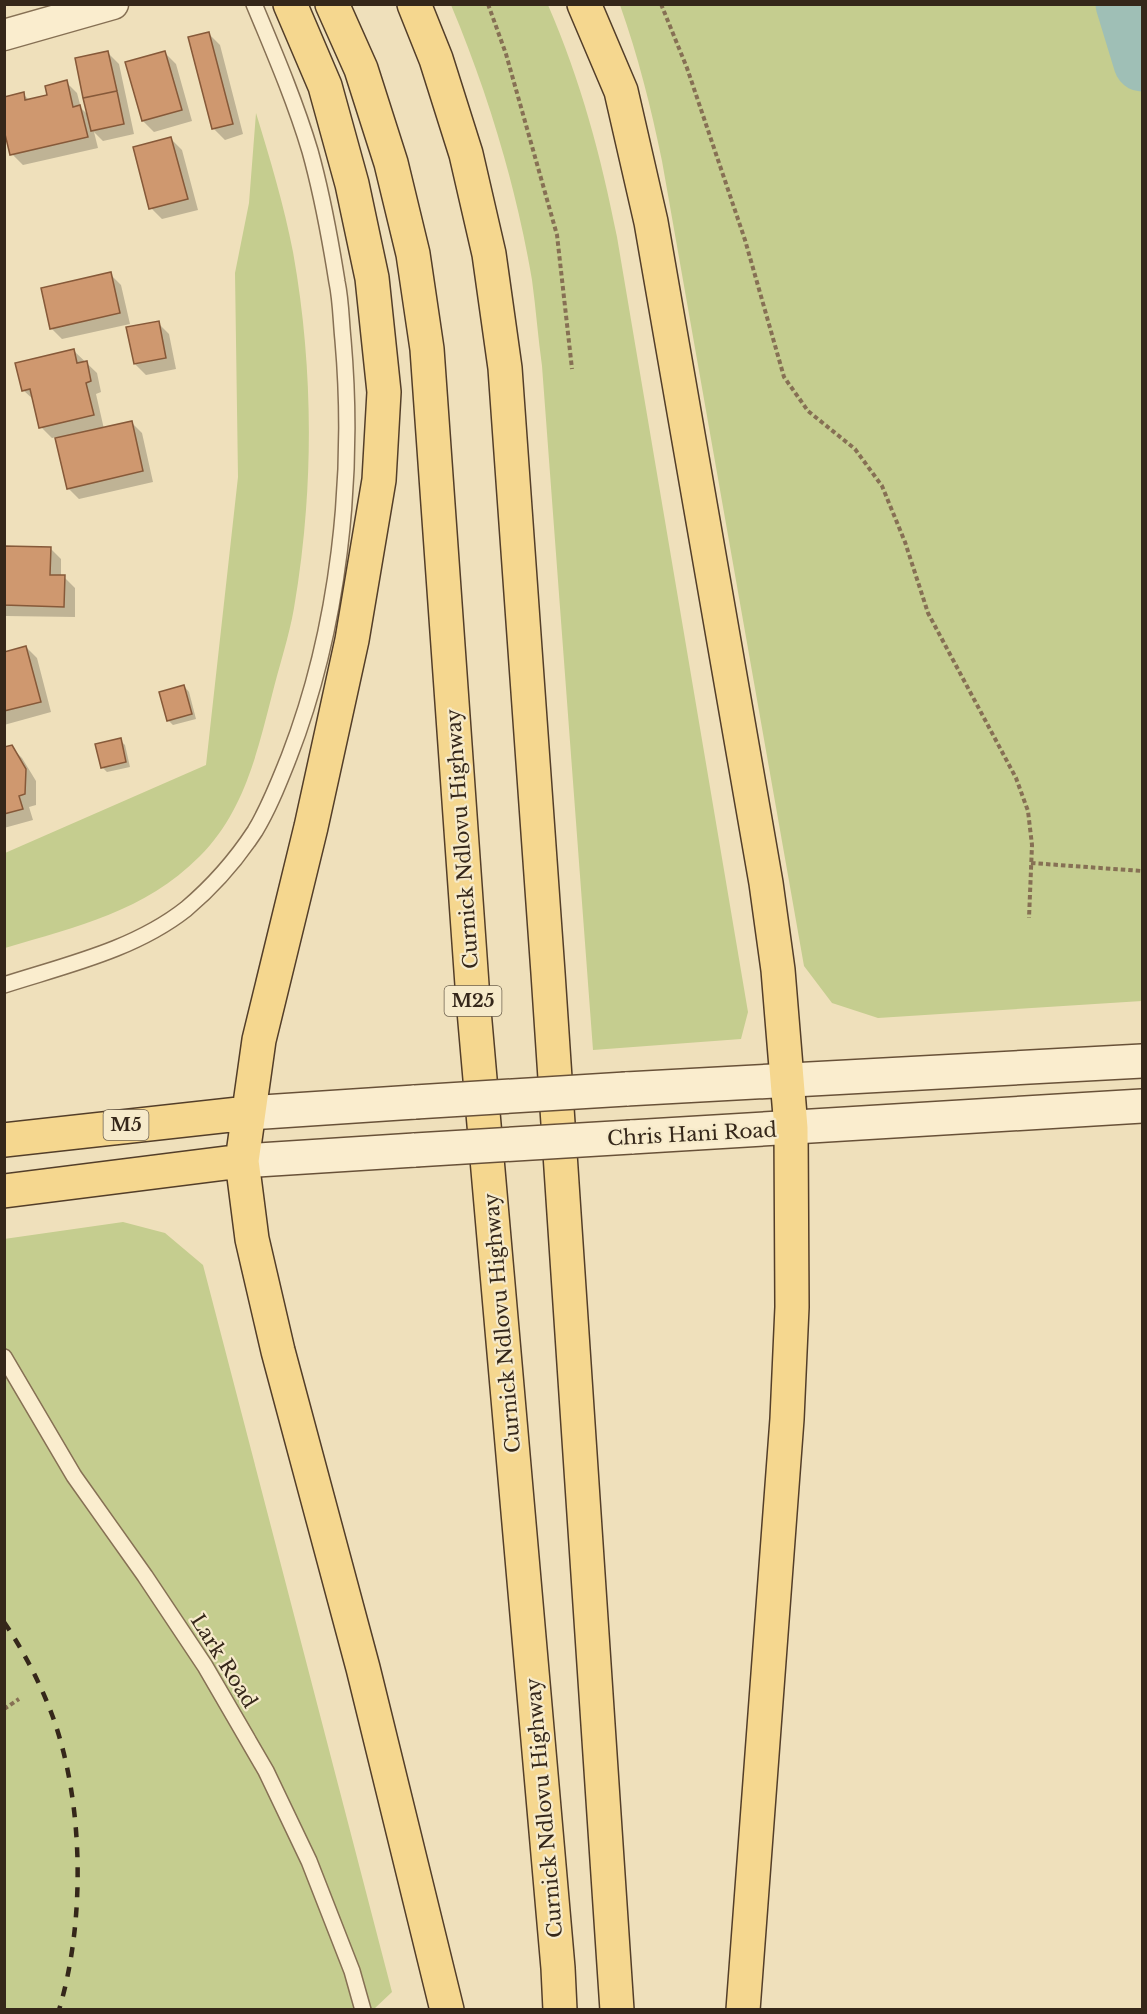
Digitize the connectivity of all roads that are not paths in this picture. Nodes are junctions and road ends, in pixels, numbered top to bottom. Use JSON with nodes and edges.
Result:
{"nodes":[{"id":1,"x":113,"y":4,"type":"edge"},
{"id":2,"x":254,"y":4,"type":"edge"},
{"id":3,"x":290,"y":4,"type":"edge"},
{"id":4,"x":332,"y":4,"type":"edge"},
{"id":5,"x":414,"y":4,"type":"edge"},
{"id":6,"x":584,"y":4,"type":"edge"},
{"id":7,"x":4,"y":35,"type":"edge"},
{"id":8,"x":4,"y":984,"type":"edge"},
{"id":9,"x":1143,"y":1061,"type":"edge"},
{"id":10,"x":787,"y":1079,"type":"junction"},
{"id":11,"x":1143,"y":1106,"type":"edge"},
{"id":12,"x":248,"y":1113,"type":"junction"},
{"id":13,"x":791,"y":1128,"type":"junction"},
{"id":14,"x":4,"y":1140,"type":"edge"},
{"id":15,"x":242,"y":1161,"type":"junction"},
{"id":16,"x":4,"y":1191,"type":"edge"},
{"id":17,"x":4,"y":1357,"type":"edge"},
{"id":18,"x":363,"y":2010,"type":"edge"},
{"id":19,"x":447,"y":2010,"type":"edge"},
{"id":20,"x":560,"y":2010,"type":"edge"},
{"id":21,"x":617,"y":2010,"type":"edge"},
{"id":22,"x":743,"y":2010,"type":"edge"}],
"edges":[{"from":1,"to":7,"type":"street"},
{"from":2,"to":8,"type":"lane"},
{"from":3,"to":12,"type":"main road"},
{"from":4,"to":20,"type":"main road","name":"Curnick Ndlovu Highway","number":"M25"},
{"from":5,"to":21,"type":"main road"},
{"from":6,"to":10,"type":"main road"},
{"from":9,"to":10,"type":"main road"},
{"from":10,"to":12,"type":"main road","number":"M5","bridge":true},
{"from":10,"to":13,"type":"main road"},
{"from":11,"to":13,"type":"main road","name":"Chris Hani Road"},
{"from":12,"to":14,"type":"main road","number":"M5"},
{"from":12,"to":15,"type":"main road"},
{"from":13,"to":15,"type":"main road","name":"Chris Hani Road","bridge":true},
{"from":13,"to":22,"type":"main road"},
{"from":15,"to":16,"type":"main road"},
{"from":15,"to":19,"type":"main road"},
{"from":17,"to":18,"type":"lane","name":"Lark Road"}]}
